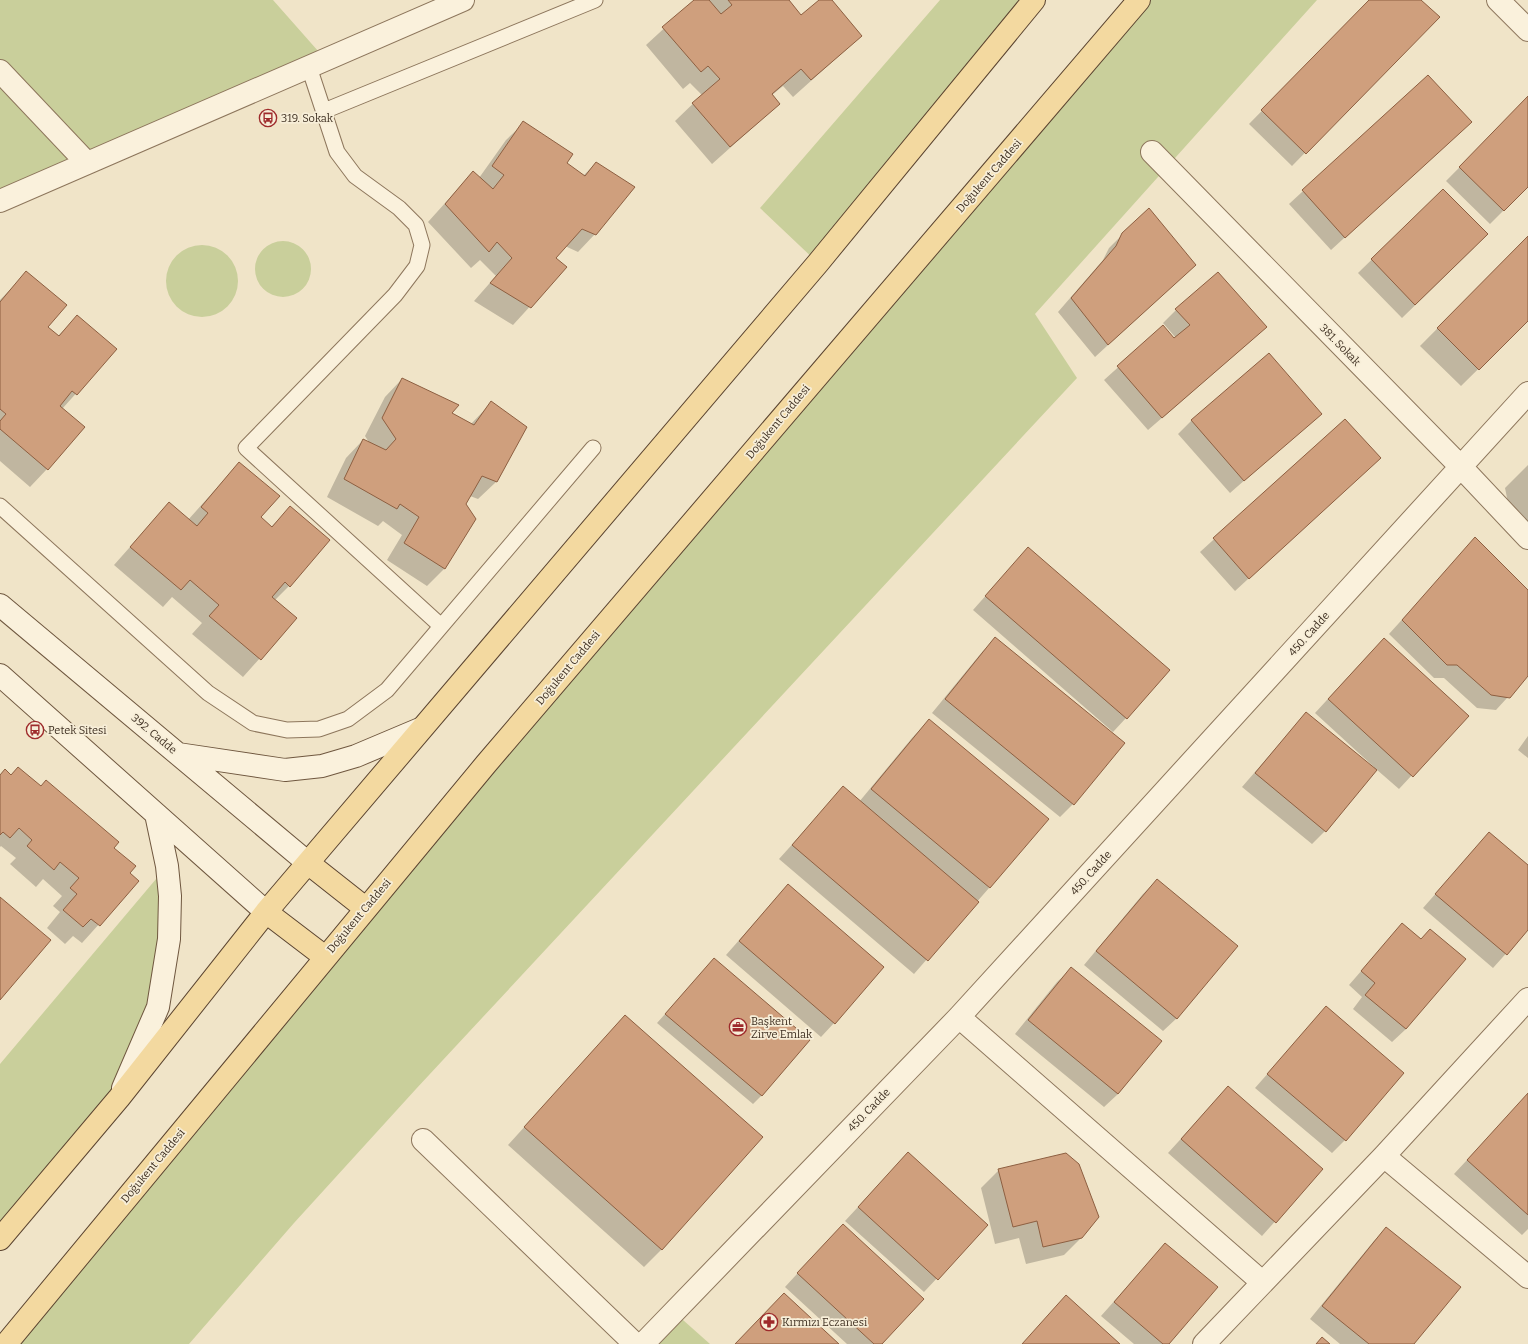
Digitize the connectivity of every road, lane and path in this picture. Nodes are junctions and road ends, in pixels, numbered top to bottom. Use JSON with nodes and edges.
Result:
{"nodes":[{"id":1,"x":463,"y":0,"type":"edge"},
{"id":2,"x":595,"y":0,"type":"edge"},
{"id":3,"x":1034,"y":0,"type":"edge"},
{"id":4,"x":1139,"y":0,"type":"edge"},
{"id":5,"x":1498,"y":0,"type":"edge"},
{"id":6,"x":1528,"y":30,"type":"edge"},
{"id":7,"x":309,"y":67,"type":"junction"},
{"id":8,"x":0,"y":71,"type":"edge"},
{"id":9,"x":324,"y":111,"type":"junction"},
{"id":10,"x":1152,"y":152,"type":"dead end"},
{"id":11,"x":87,"y":163,"type":"junction"},
{"id":12,"x":0,"y":200,"type":"edge"},
{"id":13,"x":1528,"y":393,"type":"edge"},
{"id":14,"x":593,"y":448,"type":"dead end"},
{"id":15,"x":1462,"y":468,"type":"junction"},
{"id":16,"x":0,"y":506,"type":"edge"},
{"id":17,"x":1528,"y":538,"type":"edge"},
{"id":18,"x":0,"y":605,"type":"edge"},
{"id":19,"x":441,"y":626,"type":"junction"},
{"id":20,"x":0,"y":675,"type":"edge"},
{"id":21,"x":420,"y":729,"type":"junction"},
{"id":22,"x":178,"y":754,"type":"junction"},
{"id":23,"x":156,"y":814,"type":"junction"},
{"id":24,"x":308,"y":864,"type":"junction"},
{"id":25,"x":365,"y":908,"type":"junction"},
{"id":26,"x":266,"y":912,"type":"junction"},
{"id":27,"x":325,"y":957,"type":"junction"},
{"id":28,"x":1528,"y":999,"type":"edge"},
{"id":29,"x":959,"y":1018,"type":"junction"},
{"id":30,"x":119,"y":1098,"type":"junction"},
{"id":31,"x":423,"y":1140,"type":"dead end"},
{"id":32,"x":1384,"y":1156,"type":"junction"},
{"id":33,"x":0,"y":1240,"type":"edge"},
{"id":34,"x":1528,"y":1277,"type":"edge"},
{"id":35,"x":1262,"y":1282,"type":"junction"},
{"id":36,"x":6,"y":1344,"type":"edge"},
{"id":37,"x":635,"y":1344,"type":"edge"},
{"id":38,"x":643,"y":1344,"type":"edge"},
{"id":39,"x":1204,"y":1344,"type":"edge"}],
"edges":[{"from":1,"to":7,"type":"street"},
{"from":2,"to":9,"type":"lane"},
{"from":3,"to":21,"type":"main road"},
{"from":4,"to":25,"type":"main road","name":"Doğukent Caddesi"},
{"from":5,"to":6,"type":"street"},
{"from":7,"to":9,"type":"lane"},
{"from":7,"to":11,"type":"street"},
{"from":8,"to":11,"type":"street"},
{"from":9,"to":19,"type":"lane"},
{"from":10,"to":15,"type":"street","name":"381. Sokak"},
{"from":11,"to":12,"type":"street"},
{"from":13,"to":15,"type":"street","name":"450. Cadde"},
{"from":14,"to":19,"type":"lane"},
{"from":15,"to":17,"type":"street","name":"381. Sokak"},
{"from":15,"to":29,"type":"street","name":"450. Cadde"},
{"from":16,"to":19,"type":"lane"},
{"from":18,"to":22,"type":"street","name":"392. Cadde"},
{"from":20,"to":23,"type":"street"},
{"from":21,"to":22,"type":"street"},
{"from":21,"to":24,"type":"main road"},
{"from":22,"to":24,"type":"street","name":"392. Cadde"},
{"from":23,"to":26,"type":"street"},
{"from":23,"to":30,"type":"street"},
{"from":24,"to":25,"type":"main road"},
{"from":24,"to":26,"type":"main road"},
{"from":25,"to":27,"type":"main road","name":"Doğukent Caddesi"},
{"from":26,"to":27,"type":"main road"},
{"from":26,"to":30,"type":"main road"},
{"from":27,"to":36,"type":"main road","name":"Doğukent Caddesi"},
{"from":28,"to":32,"type":"street"},
{"from":29,"to":35,"type":"street"},
{"from":29,"to":38,"type":"street","name":"450. Cadde"},
{"from":30,"to":33,"type":"main road"},
{"from":31,"to":37,"type":"street"},
{"from":32,"to":34,"type":"street"},
{"from":32,"to":35,"type":"street"},
{"from":35,"to":39,"type":"street"}]}
